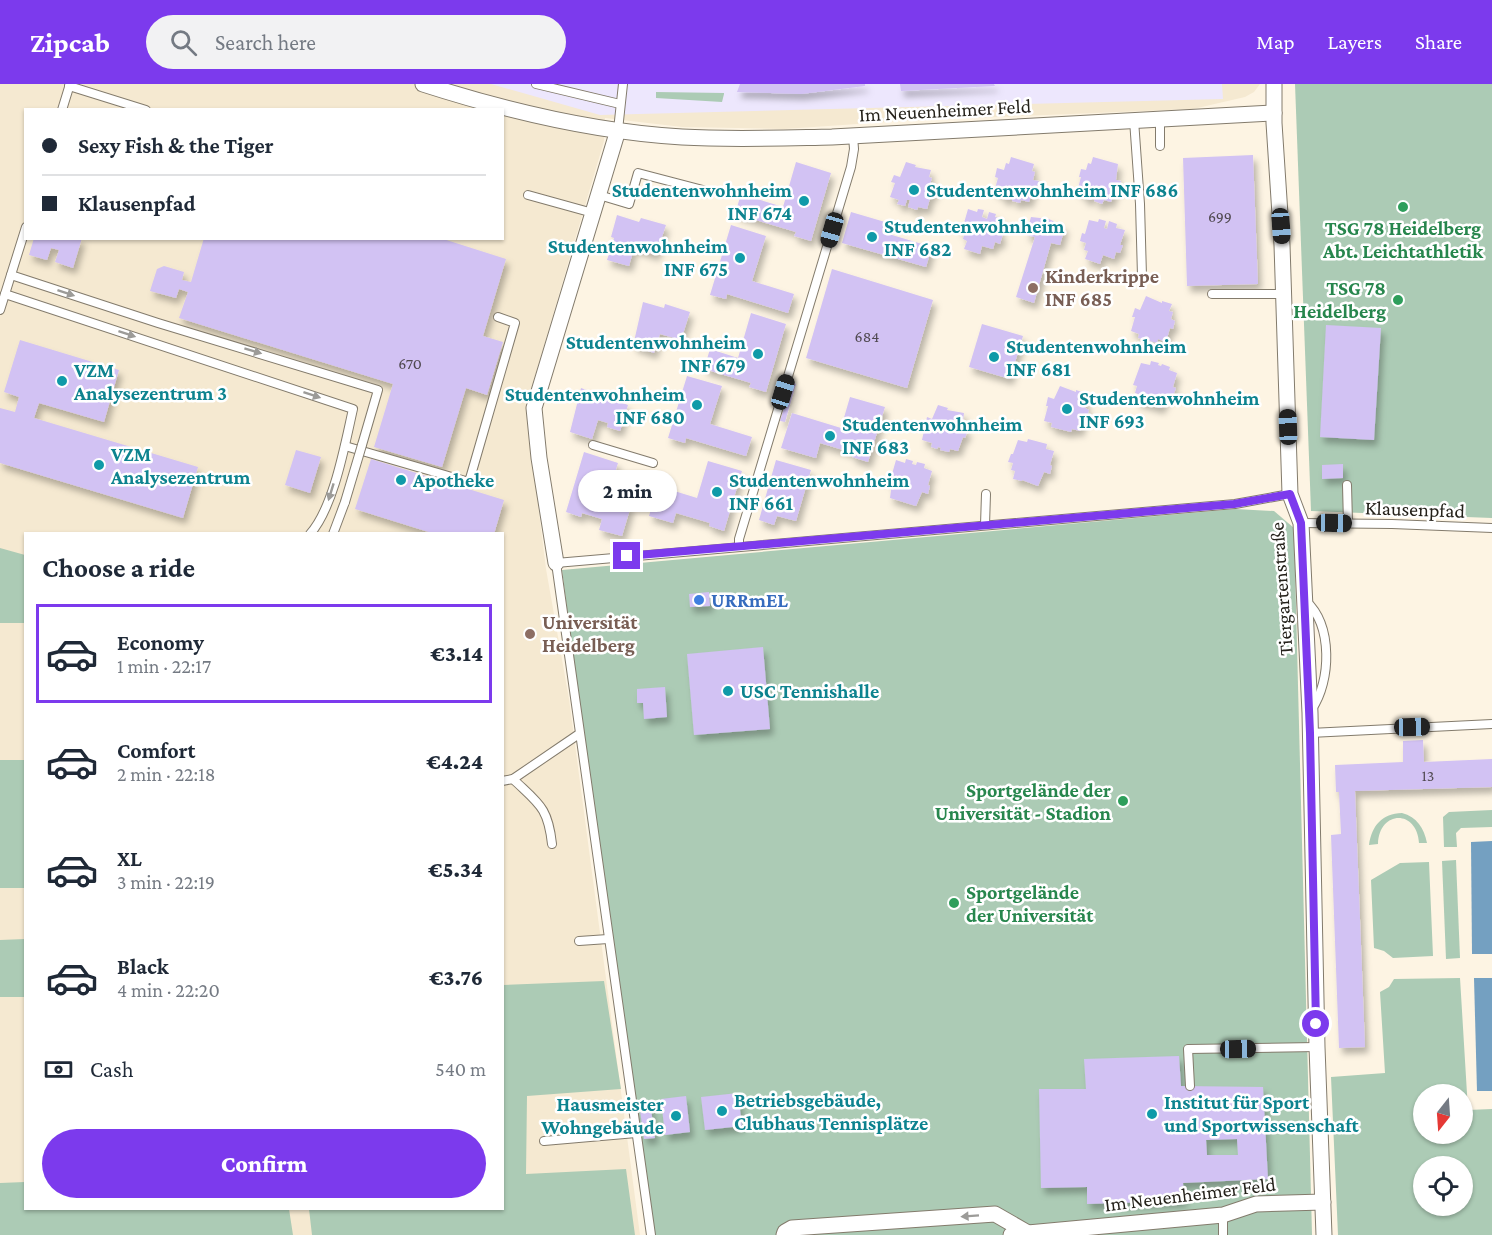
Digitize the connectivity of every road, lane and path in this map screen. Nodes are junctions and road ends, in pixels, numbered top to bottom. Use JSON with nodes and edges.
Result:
{"nodes":[{"id":1,"x":423,"y":84,"type":"edge"},
{"id":2,"x":536,"y":84,"type":"edge"},
{"id":3,"x":623,"y":84,"type":"edge"},
{"id":4,"x":1274,"y":84,"type":"edge"},
{"id":5,"x":70,"y":85,"type":"edge"},
{"id":6,"x":621,"y":104,"type":"junction"},
{"id":7,"x":63,"y":108,"type":"edge"},
{"id":8,"x":140,"y":108,"type":"edge"},
{"id":9,"x":1274,"y":113,"type":"junction"},
{"id":10,"x":1160,"y":119,"type":"junction"},
{"id":11,"x":1134,"y":120,"type":"junction"},
{"id":12,"x":618,"y":130,"type":"junction"},
{"id":13,"x":853,"y":136,"type":"junction"},
{"id":14,"x":1160,"y":146,"type":"dead end"},
{"id":15,"x":703,"y":190,"type":"dead end"},
{"id":16,"x":528,"y":195,"type":"dead end"},
{"id":17,"x":599,"y":195,"type":"junction"},
{"id":18,"x":593,"y":213,"type":"junction"},
{"id":19,"x":24,"y":233,"type":"edge"},
{"id":20,"x":11,"y":275,"type":"junction"},
{"id":21,"x":1142,"y":276,"type":"dead end"},
{"id":22,"x":5,"y":294,"type":"junction"},
{"id":23,"x":1212,"y":294,"type":"dead end"},
{"id":24,"x":1282,"y":294,"type":"junction"},
{"id":25,"x":0,"y":310,"type":"edge"},
{"id":26,"x":498,"y":317,"type":"dead end"},
{"id":27,"x":593,"y":445,"type":"dead end"},
{"id":28,"x":345,"y":446,"type":"junction"},
{"id":29,"x":653,"y":463,"type":"dead end"},
{"id":30,"x":1347,"y":485,"type":"dead end"},
{"id":31,"x":986,"y":494,"type":"dead end"},
{"id":32,"x":1290,"y":494,"type":"junction"},
{"id":33,"x":1301,"y":523,"type":"junction"},
{"id":34,"x":1348,"y":524,"type":"junction"},
{"id":35,"x":985,"y":525,"type":"junction"},
{"id":36,"x":1492,"y":528,"type":"edge"},
{"id":37,"x":312,"y":532,"type":"edge"},
{"id":38,"x":334,"y":532,"type":"edge"},
{"id":39,"x":739,"y":546,"type":"junction"},
{"id":40,"x":556,"y":563,"type":"junction"},
{"id":41,"x":1492,"y":724,"type":"edge"},
{"id":42,"x":1310,"y":733,"type":"junction"},
{"id":43,"x":579,"y":734,"type":"junction"},
{"id":44,"x":513,"y":779,"type":"junction"},
{"id":45,"x":504,"y":781,"type":"edge"},
{"id":46,"x":552,"y":844,"type":"dead end"},
{"id":47,"x":608,"y":939,"type":"junction"},
{"id":48,"x":579,"y":941,"type":"dead end"},
{"id":49,"x":1317,"y":1047,"type":"junction"},
{"id":50,"x":1190,"y":1086,"type":"dead end"},
{"id":51,"x":636,"y":1132,"type":"junction"},
{"id":52,"x":544,"y":1141,"type":"dead end"},
{"id":53,"x":1323,"y":1202,"type":"junction"},
{"id":54,"x":1223,"y":1215,"type":"junction"},
{"id":55,"x":1028,"y":1233,"type":"junction"},
{"id":56,"x":651,"y":1235,"type":"edge"},
{"id":57,"x":784,"y":1235,"type":"edge"},
{"id":58,"x":1011,"y":1235,"type":"edge"},
{"id":59,"x":1223,"y":1235,"type":"edge"},
{"id":60,"x":1324,"y":1235,"type":"edge"}],
"edges":[{"from":1,"to":12,"type":"street","name":"Im Neuenheimer Feld"},
{"from":2,"to":6,"type":"lane"},
{"from":3,"to":6,"type":"lane"},
{"from":4,"to":9,"type":"street","name":"Tiergartenstraße"},
{"from":5,"to":7,"type":"lane"},
{"from":5,"to":8,"type":"lane"},
{"from":6,"to":12,"type":"lane"},
{"from":9,"to":10,"type":"street","name":"Im Neuenheimer Feld"},
{"from":9,"to":24,"type":"street","name":"Tiergartenstraße"},
{"from":10,"to":11,"type":"street","name":"Im Neuenheimer Feld"},
{"from":10,"to":14,"type":"lane"},
{"from":11,"to":13,"type":"street","name":"Im Neuenheimer Feld"},
{"from":11,"to":21,"type":"lane"},
{"from":12,"to":13,"type":"street","name":"Im Neuenheimer Feld"},
{"from":12,"to":17,"type":"street"},
{"from":13,"to":39,"type":"lane"},
{"from":15,"to":17,"type":"lane"},
{"from":16,"to":18,"type":"lane"},
{"from":17,"to":18,"type":"street"},
{"from":18,"to":40,"type":"street"},
{"from":19,"to":20,"type":"lane"},
{"from":20,"to":22,"type":"lane"},
{"from":20,"to":38,"type":"lane","one_way":true,"bridge":true},
{"from":22,"to":25,"type":"lane"},
{"from":22,"to":28,"type":"lane","one_way":true},
{"from":23,"to":24,"type":"lane"},
{"from":24,"to":32,"type":"street","name":"Tiergartenstraße"},
{"from":26,"to":28,"type":"lane"},
{"from":27,"to":29,"type":"lane"},
{"from":28,"to":37,"type":"lane","one_way":true},
{"from":30,"to":34,"type":"lane"},
{"from":31,"to":35,"type":"lane"},
{"from":32,"to":33,"type":"street","name":"Tiergartenstraße"},
{"from":32,"to":35,"type":"lane"},
{"from":33,"to":34,"type":"lane","name":"Klausenpfad"},
{"from":33,"to":42,"type":"street","name":"Tiergartenstraße"},
{"from":34,"to":36,"type":"lane","name":"Klausenpfad"},
{"from":35,"to":39,"type":"lane"},
{"from":39,"to":40,"type":"lane"},
{"from":40,"to":43,"type":"lane"},
{"from":41,"to":42,"type":"lane"},
{"from":42,"to":49,"type":"street","name":"Tiergartenstraße"},
{"from":43,"to":44,"type":"lane"},
{"from":43,"to":47,"type":"lane"},
{"from":44,"to":45,"type":"lane"},
{"from":44,"to":46,"type":"lane"},
{"from":47,"to":48,"type":"lane"},
{"from":47,"to":51,"type":"lane"},
{"from":49,"to":50,"type":"lane"},
{"from":49,"to":53,"type":"street","name":"Tiergartenstraße"},
{"from":51,"to":52,"type":"lane"},
{"from":51,"to":56,"type":"lane"},
{"from":53,"to":54,"type":"street","name":"Im Neuenheimer Feld"},
{"from":53,"to":60,"type":"street","name":"Tiergartenstraße"},
{"from":54,"to":55,"type":"street","name":"Im Neuenheimer Feld"},
{"from":54,"to":59,"type":"lane"},
{"from":55,"to":57,"type":"street","one_way":true},
{"from":55,"to":58,"type":"street","name":"Im Neuenheimer Feld"}]}
